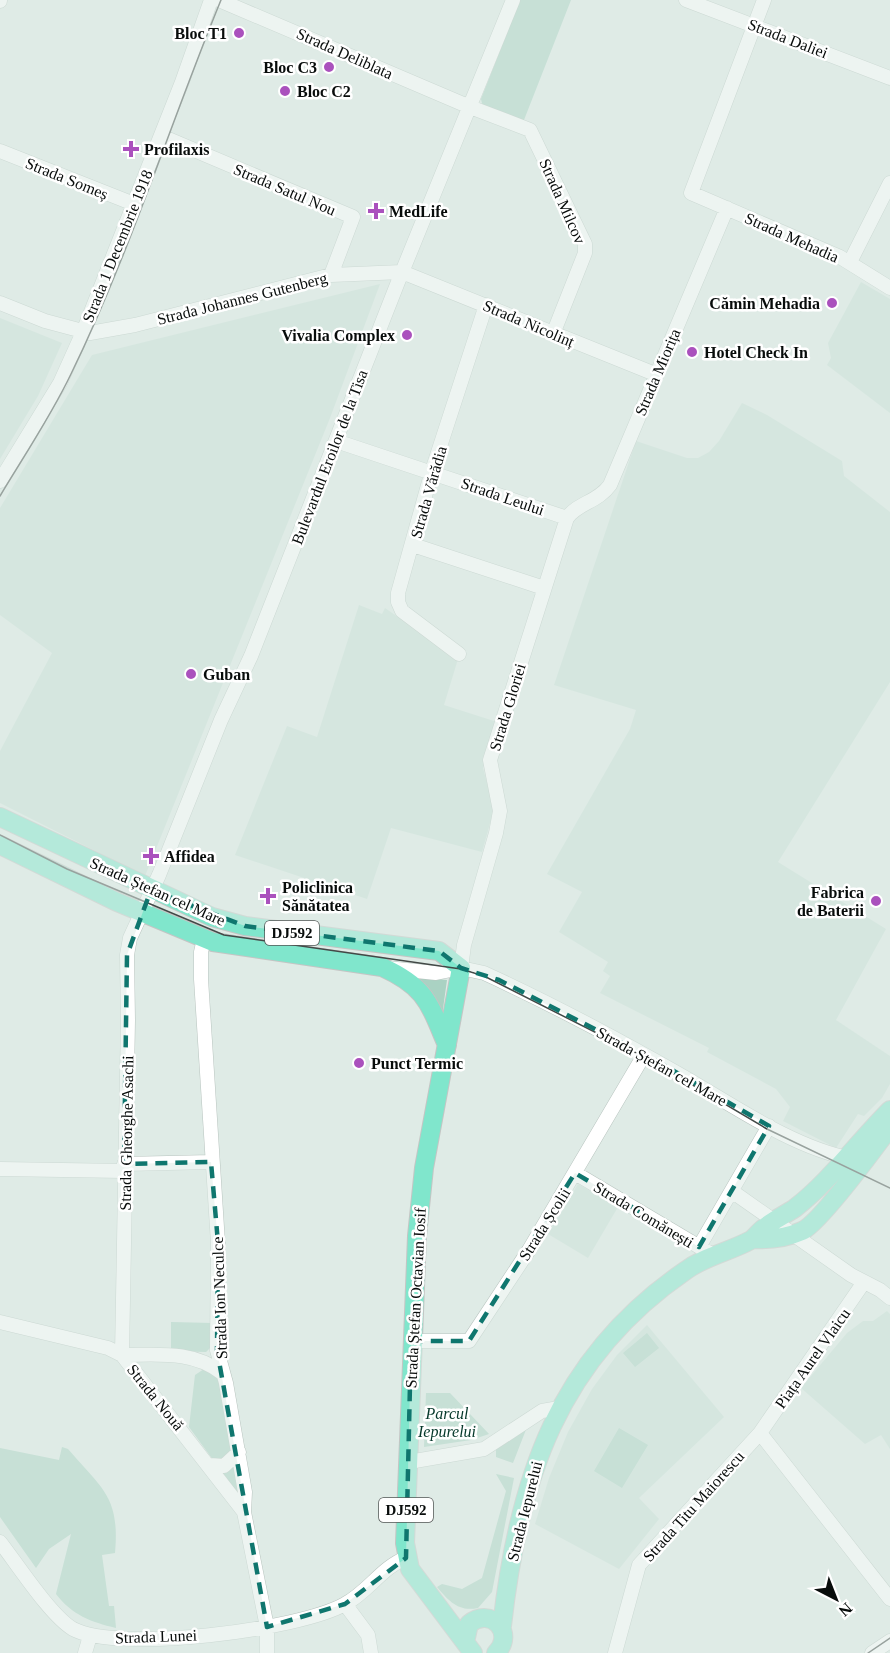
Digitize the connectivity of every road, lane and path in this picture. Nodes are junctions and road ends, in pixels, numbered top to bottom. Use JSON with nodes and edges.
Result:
{"nodes":[{"id":1,"x":211,"y":0,"type":"edge"},
{"id":2,"x":219,"y":0,"type":"edge"},
{"id":3,"x":513,"y":0,"type":"edge"},
{"id":4,"x":686,"y":0,"type":"edge"},
{"id":5,"x":764,"y":0,"type":"edge"},
{"id":6,"x":756,"y":25,"type":"junction"},
{"id":7,"x":890,"y":78,"type":"edge"},
{"id":8,"x":470,"y":107,"type":"junction"},
{"id":9,"x":161,"y":136,"type":"junction"},
{"id":10,"x":0,"y":151,"type":"edge"},
{"id":11,"x":890,"y":183,"type":"edge"},
{"id":12,"x":134,"y":204,"type":"junction"},
{"id":13,"x":727,"y":208,"type":"junction"},
{"id":14,"x":850,"y":262,"type":"junction"},
{"id":15,"x":402,"y":272,"type":"junction"},
{"id":16,"x":332,"y":275,"type":"junction"},
{"id":17,"x":890,"y":288,"type":"edge"},
{"id":18,"x":0,"y":303,"type":"edge"},
{"id":19,"x":486,"y":305,"type":"junction"},
{"id":20,"x":83,"y":332,"type":"junction"},
{"id":21,"x":553,"y":334,"type":"junction"},
{"id":22,"x":655,"y":374,"type":"junction"},
{"id":23,"x":336,"y":441,"type":"junction"},
{"id":24,"x":432,"y":471,"type":"junction"},
{"id":25,"x":0,"y":481,"type":"edge"},
{"id":26,"x":567,"y":518,"type":"junction"},
{"id":27,"x":413,"y":545,"type":"junction"},
{"id":28,"x":544,"y":588,"type":"junction"},
{"id":29,"x":459,"y":654,"type":"dead end"},
{"id":30,"x":0,"y":817,"type":"edge"},
{"id":31,"x":0,"y":845,"type":"edge"},
{"id":32,"x":152,"y":890,"type":"junction"},
{"id":33,"x":140,"y":913,"type":"junction"},
{"id":34,"x":204,"y":939,"type":"junction"},
{"id":35,"x":382,"y":967,"type":"junction"},
{"id":36,"x":461,"y":968,"type":"junction"},
{"id":37,"x":447,"y":1045,"type":"junction"},
{"id":38,"x":644,"y":1055,"type":"junction"},
{"id":39,"x":890,"y":1110,"type":"edge"},
{"id":40,"x":769,"y":1126,"type":"junction"},
{"id":41,"x":890,"y":1127,"type":"edge"},
{"id":42,"x":844,"y":1158,"type":"junction"},
{"id":43,"x":211,"y":1162,"type":"junction"},
{"id":44,"x":865,"y":1162,"type":"junction"},
{"id":45,"x":124,"y":1167,"type":"junction"},
{"id":46,"x":0,"y":1169,"type":"edge"},
{"id":47,"x":575,"y":1173,"type":"junction"},
{"id":48,"x":733,"y":1192,"type":"junction"},
{"id":49,"x":796,"y":1208,"type":"junction"},
{"id":50,"x":774,"y":1221,"type":"junction"},
{"id":51,"x":792,"y":1234,"type":"junction"},
{"id":52,"x":753,"y":1239,"type":"junction"},
{"id":53,"x":706,"y":1251,"type":"junction"},
{"id":54,"x":864,"y":1282,"type":"junction"},
{"id":55,"x":890,"y":1299,"type":"edge"},
{"id":56,"x":0,"y":1322,"type":"edge"},
{"id":57,"x":411,"y":1341,"type":"junction"},
{"id":58,"x":217,"y":1350,"type":"junction"},
{"id":59,"x":122,"y":1355,"type":"junction"},
{"id":60,"x":201,"y":1360,"type":"junction"},
{"id":61,"x":222,"y":1373,"type":"junction"},
{"id":62,"x":559,"y":1408,"type":"junction"},
{"id":63,"x":759,"y":1433,"type":"junction"},
{"id":64,"x":238,"y":1452,"type":"junction"},
{"id":65,"x":408,"y":1462,"type":"junction"},
{"id":66,"x":210,"y":1465,"type":"junction"},
{"id":67,"x":244,"y":1512,"type":"junction"},
{"id":68,"x":0,"y":1542,"type":"edge"},
{"id":69,"x":406,"y":1558,"type":"junction"},
{"id":70,"x":505,"y":1593,"type":"junction"},
{"id":71,"x":890,"y":1599,"type":"edge"},
{"id":72,"x":345,"y":1604,"type":"junction"},
{"id":73,"x":444,"y":1614,"type":"junction"},
{"id":74,"x":478,"y":1618,"type":"junction"},
{"id":75,"x":502,"y":1626,"type":"junction"},
{"id":76,"x":267,"y":1627,"type":"junction"},
{"id":77,"x":90,"y":1636,"type":"junction"},
{"id":78,"x":890,"y":1641,"type":"edge"},
{"id":79,"x":470,"y":1650,"type":"edge"},
{"id":80,"x":500,"y":1651,"type":"edge"},
{"id":81,"x":84,"y":1653,"type":"edge"},
{"id":82,"x":267,"y":1653,"type":"edge"},
{"id":83,"x":371,"y":1653,"type":"edge"},
{"id":84,"x":615,"y":1653,"type":"edge"},
{"id":85,"x":872,"y":1653,"type":"edge"}],
"edges":[{"from":1,"to":9,"type":"street","name":"Strada 1 Decembrie 1918"},
{"from":2,"to":8,"type":"street","name":"Strada Deliblata"},
{"from":3,"to":8,"type":"street","name":"Bulevardul Eroilor de la Tisa"},
{"from":4,"to":6,"type":"street","name":"Strada Daliei"},
{"from":5,"to":6,"type":"street"},
{"from":6,"to":7,"type":"street","name":"Strada Daliei"},
{"from":6,"to":13,"type":"street","name":"Strada Mehadia"},
{"from":8,"to":15,"type":"street","name":"Bulevardul Eroilor de la Tisa"},
{"from":8,"to":21,"type":"street","name":"Strada Milcov"},
{"from":9,"to":12,"type":"street","name":"Strada 1 Decembrie 1918"},
{"from":9,"to":16,"type":"street","name":"Strada Satul Nou"},
{"from":10,"to":12,"type":"street","name":"Strada Someș"},
{"from":11,"to":14,"type":"street"},
{"from":12,"to":20,"type":"street","name":"Strada 1 Decembrie 1918"},
{"from":13,"to":14,"type":"street","name":"Strada Mehadia"},
{"from":13,"to":22,"type":"street","name":"Strada Miorița"},
{"from":14,"to":17,"type":"street","name":"Strada Mehadia"},
{"from":15,"to":16,"type":"street","name":"Strada Johannes Gutenberg"},
{"from":15,"to":19,"type":"street","name":"Strada Nicolinț"},
{"from":15,"to":23,"type":"street","name":"Bulevardul Eroilor de la Tisa"},
{"from":16,"to":20,"type":"street","name":"Strada Johannes Gutenberg"},
{"from":18,"to":20,"type":"street"},
{"from":19,"to":21,"type":"street","name":"Strada Nicolinț"},
{"from":19,"to":24,"type":"street","name":"Strada Vărădia"},
{"from":20,"to":25,"type":"street","name":"Strada 1 Decembrie 1918"},
{"from":21,"to":22,"type":"street","name":"Strada Nicolinț"},
{"from":22,"to":26,"type":"street","name":"Strada Miorița"},
{"from":23,"to":24,"type":"street","name":"Strada Leului"},
{"from":23,"to":32,"type":"street","name":"Bulevardul Eroilor de la Tisa"},
{"from":24,"to":26,"type":"street","name":"Strada Leului"},
{"from":24,"to":27,"type":"street","name":"Strada Vărădia"},
{"from":26,"to":28,"type":"street","name":"Strada Gloriei"},
{"from":27,"to":28,"type":"street"},
{"from":27,"to":29,"type":"street","name":"Strada Vărădia"},
{"from":28,"to":36,"type":"street","name":"Strada Gloriei"},
{"from":30,"to":32,"type":"main road","name":"Strada Ștefan cel Mare","number":"DJ592"},
{"from":31,"to":33,"type":"main road","name":"Strada Ștefan cel Mare","number":"DJ592"},
{"from":32,"to":33,"type":"street","name":"Bulevardul Eroilor de la Tisa"},
{"from":32,"to":36,"type":"main road","name":"Strada Ștefan cel Mare","number":"DJ592"},
{"from":33,"to":34,"type":"main road","name":"Strada Ștefan cel Mare","number":"DJ592"},
{"from":33,"to":45,"type":"street","name":"Strada Gheorghe Asachi"},
{"from":34,"to":35,"type":"main road","name":"Strada Ștefan cel Mare","number":"DJ592"},
{"from":34,"to":43,"type":"street","name":"Strada Ion Neculce"},
{"from":35,"to":36,"type":"street","name":"Strada Ștefan cel Mare"},
{"from":35,"to":37,"type":"main road","number":"DJ592"},
{"from":36,"to":37,"type":"main road","name":"Strada Ștefan Octavian Iosif","number":"DJ592"},
{"from":36,"to":38,"type":"street","name":"Strada Ștefan cel Mare"},
{"from":37,"to":57,"type":"main road","name":"Strada Ștefan Octavian Iosif","number":"DJ592"},
{"from":38,"to":40,"type":"street","name":"Strada Ștefan cel Mare"},
{"from":38,"to":47,"type":"street","name":"Strada Școlii"},
{"from":39,"to":42,"type":"main road","name":"Strada Iepurelui"},
{"from":40,"to":42,"type":"street","name":"Strada Ștefan cel Mare"},
{"from":40,"to":48,"type":"street"},
{"from":41,"to":44,"type":"main road","name":"Strada Iepurelui"},
{"from":42,"to":44,"type":"street","name":"Strada Ștefan cel Mare"},
{"from":42,"to":49,"type":"main road","name":"Strada Iepurelui"},
{"from":43,"to":45,"type":"street"},
{"from":43,"to":58,"type":"street","name":"Strada Ion Neculce"},
{"from":44,"to":51,"type":"main road","name":"Strada Iepurelui"},
{"from":45,"to":46,"type":"street"},
{"from":45,"to":59,"type":"street","name":"Strada Gheorghe Asachi"},
{"from":47,"to":53,"type":"street","name":"Strada Comănești"},
{"from":47,"to":57,"type":"street","name":"Strada Școlii"},
{"from":48,"to":50,"type":"street"},
{"from":48,"to":53,"type":"street"},
{"from":49,"to":50,"type":"main road","name":"Strada Iepurelui"},
{"from":49,"to":51,"type":"street"},
{"from":50,"to":51,"type":"street"},
{"from":50,"to":52,"type":"main road","name":"Strada Iepurelui"},
{"from":51,"to":52,"type":"main road","name":"Strada Iepurelui"},
{"from":51,"to":54,"type":"street"},
{"from":52,"to":53,"type":"main road","name":"Strada Iepurelui"},
{"from":53,"to":62,"type":"main road","name":"Strada Iepurelui"},
{"from":54,"to":55,"type":"street"},
{"from":54,"to":63,"type":"street","name":"Piața Aurel Vlaicu"},
{"from":56,"to":59,"type":"street","name":"Strada Nouă"},
{"from":57,"to":65,"type":"main road","name":"Strada Ștefan Octavian Iosif","number":"DJ592"},
{"from":58,"to":60,"type":"street"},
{"from":58,"to":61,"type":"street","name":"Strada Ion Neculce"},
{"from":59,"to":60,"type":"street"},
{"from":59,"to":66,"type":"street","name":"Strada Nouă"},
{"from":60,"to":61,"type":"street"},
{"from":61,"to":64,"type":"street","name":"Strada Ion Neculce"},
{"from":62,"to":65,"type":"street"},
{"from":62,"to":70,"type":"main road","name":"Strada Iepurelui"},
{"from":63,"to":71,"type":"street"},
{"from":63,"to":84,"type":"street","name":"Strada Titu Maiorescu"},
{"from":64,"to":66,"type":"street"},
{"from":64,"to":67,"type":"street","name":"Strada Ion Neculce"},
{"from":65,"to":69,"type":"main road","name":"Strada Ștefan Octavian Iosif","number":"DJ592"},
{"from":66,"to":67,"type":"street","name":"Strada Nouă"},
{"from":67,"to":76,"type":"street","name":"Strada Ion Neculce"},
{"from":68,"to":77,"type":"street","name":"Strada Lunei"},
{"from":69,"to":72,"type":"street","name":"Strada Lunei"},
{"from":69,"to":73,"type":"main road","name":"Strada Ștefan Octavian Iosif","number":"DJ592"},
{"from":70,"to":74,"type":"main road"},
{"from":70,"to":75,"type":"main road","name":"Strada Iepurelui"},
{"from":72,"to":76,"type":"street","name":"Strada Lunei"},
{"from":72,"to":83,"type":"street"},
{"from":73,"to":74,"type":"main road"},
{"from":73,"to":79,"type":"main road","name":"Strada Ștefan Octavian Iosif","number":"DJ592"},
{"from":74,"to":75,"type":"main road"},
{"from":74,"to":79,"type":"main road","number":"DJ592"},
{"from":75,"to":80,"type":"main road","name":"Strada Iepurelui"},
{"from":76,"to":77,"type":"street","name":"Strada Lunei"},
{"from":76,"to":82,"type":"street","name":"Strada Ion Neculce"},
{"from":77,"to":81,"type":"street"},
{"from":78,"to":85,"type":"street"}]}
